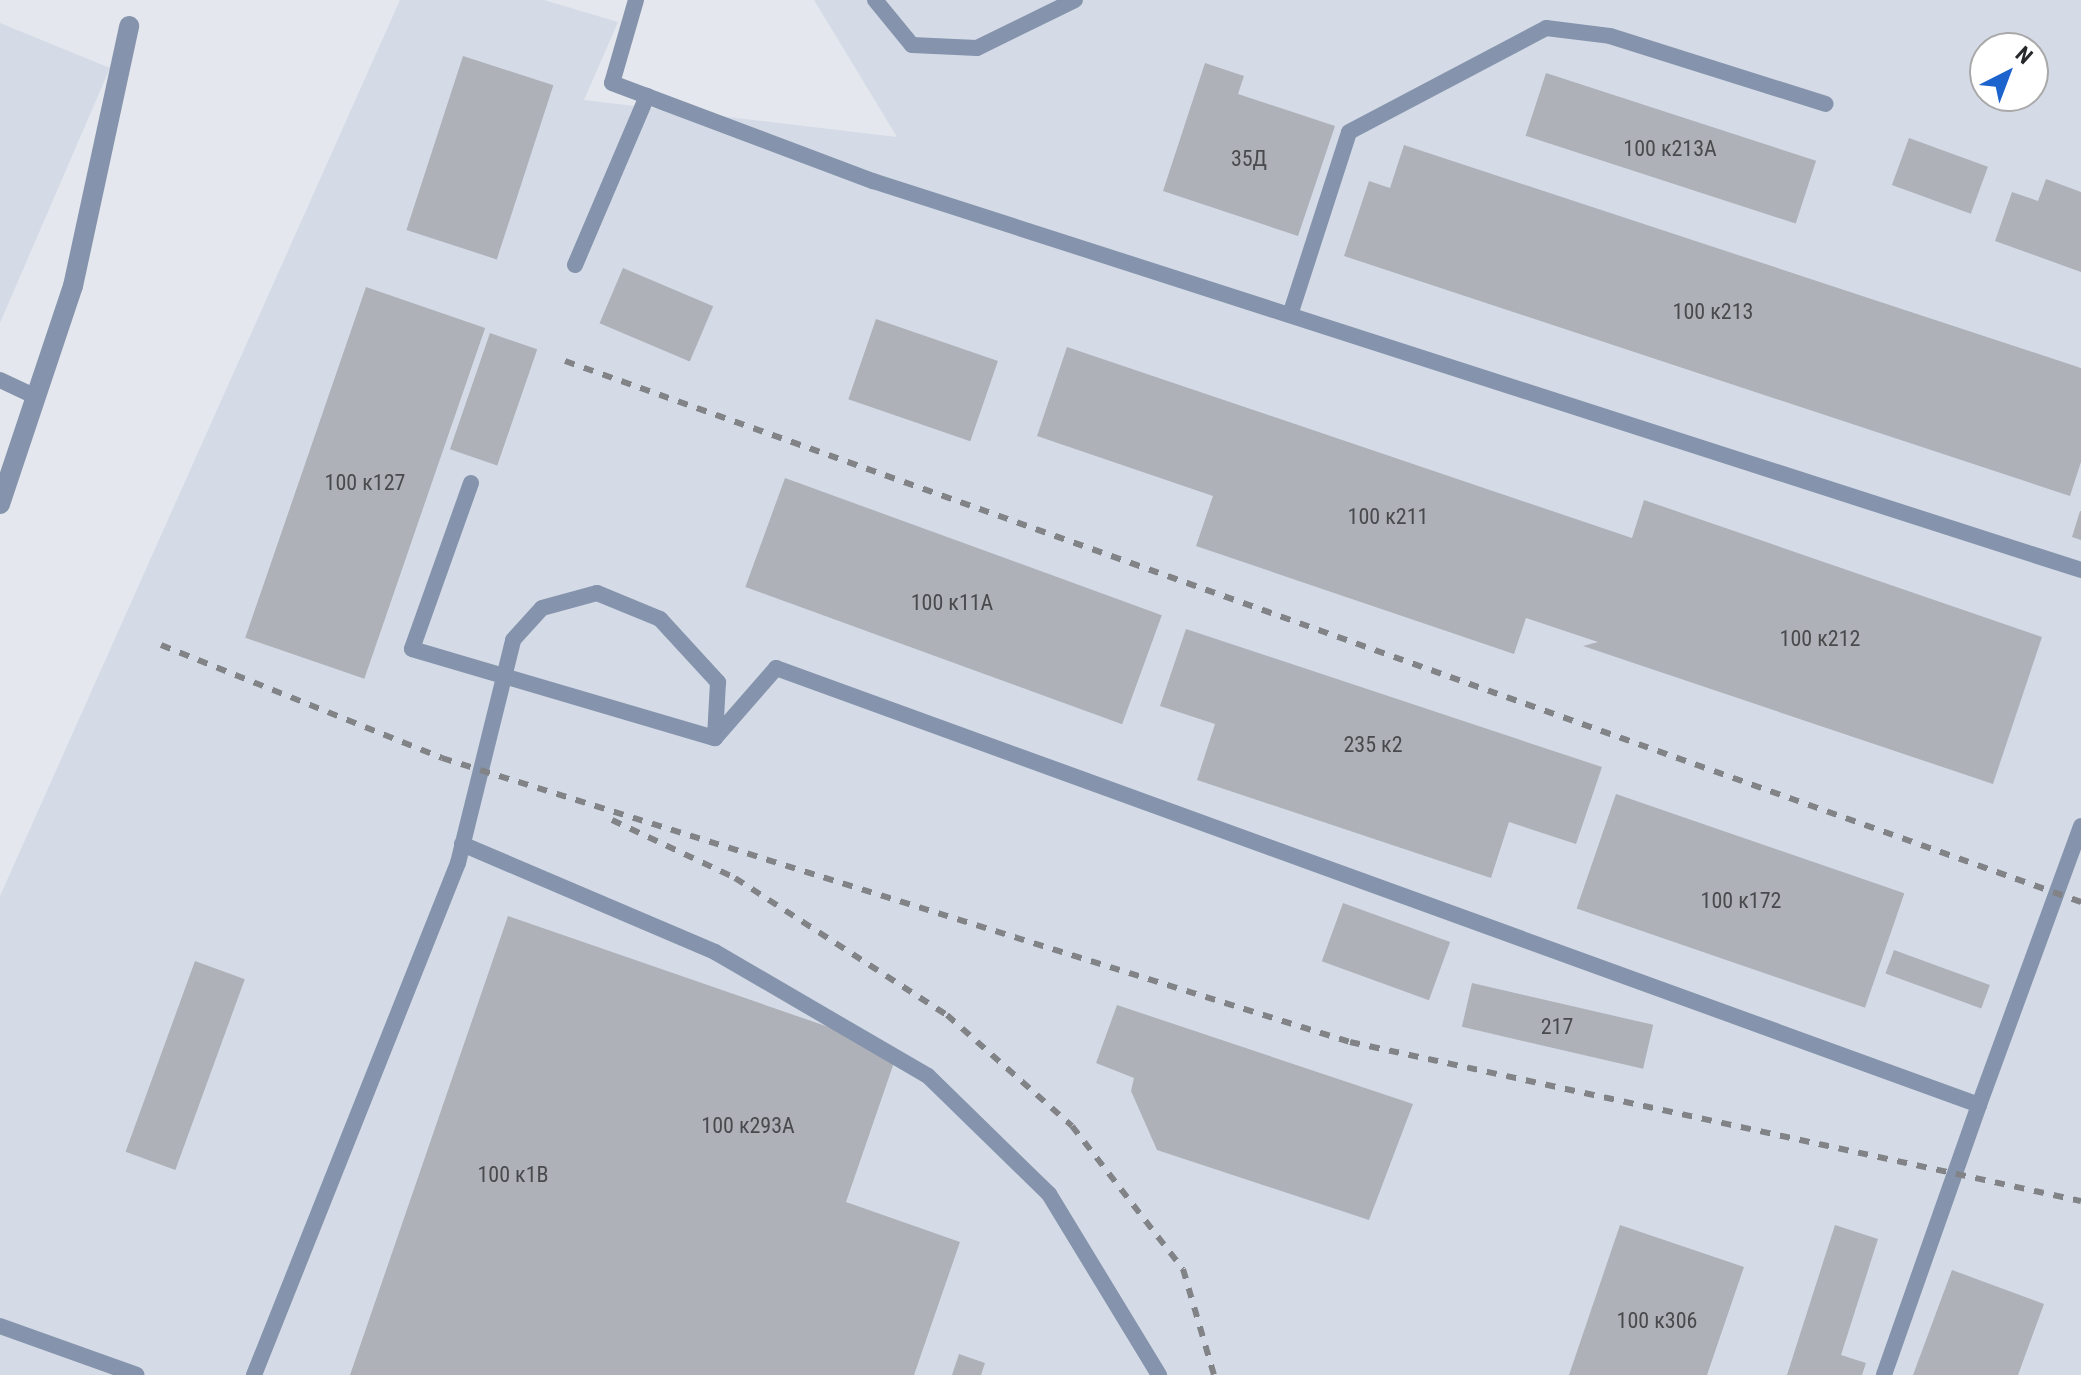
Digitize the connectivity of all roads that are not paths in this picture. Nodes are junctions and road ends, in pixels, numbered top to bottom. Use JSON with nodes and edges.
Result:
{"nodes":[{"id":1,"x":636,"y":0,"type":"edge"},
{"id":2,"x":875,"y":0,"type":"edge"},
{"id":3,"x":1075,"y":0,"type":"edge"},
{"id":4,"x":129,"y":26,"type":"dead end"},
{"id":5,"x":647,"y":96,"type":"junction"},
{"id":6,"x":1826,"y":104,"type":"dead end"},
{"id":7,"x":575,"y":265,"type":"dead end"},
{"id":8,"x":1290,"y":315,"type":"junction"},
{"id":9,"x":0,"y":380,"type":"edge"},
{"id":10,"x":36,"y":397,"type":"junction"},
{"id":11,"x":471,"y":483,"type":"dead end"},
{"id":12,"x":0,"y":504,"type":"edge"},
{"id":13,"x":2081,"y":570,"type":"edge"},
{"id":14,"x":505,"y":673,"type":"junction"},
{"id":15,"x":715,"y":738,"type":"junction"},
{"id":16,"x":2081,"y":826,"type":"edge"},
{"id":17,"x":462,"y":844,"type":"junction"},
{"id":18,"x":1979,"y":1105,"type":"junction"},
{"id":19,"x":0,"y":1326,"type":"edge"},
{"id":20,"x":137,"y":1375,"type":"edge"},
{"id":21,"x":254,"y":1375,"type":"edge"},
{"id":22,"x":1159,"y":1375,"type":"edge"},
{"id":23,"x":1884,"y":1375,"type":"edge"}],
"edges":[{"from":1,"to":5,"type":"lane"},
{"from":2,"to":3,"type":"lane"},
{"from":4,"to":10,"type":"street"},
{"from":5,"to":7,"type":"lane"},
{"from":5,"to":8,"type":"lane"},
{"from":6,"to":8,"type":"lane"},
{"from":8,"to":13,"type":"lane"},
{"from":9,"to":10,"type":"lane"},
{"from":10,"to":12,"type":"street"},
{"from":11,"to":14,"type":"lane"},
{"from":14,"to":15,"type":"lane"},
{"from":14,"to":15,"type":"lane"},
{"from":14,"to":17,"type":"lane"},
{"from":15,"to":18,"type":"lane"},
{"from":16,"to":18,"type":"lane"},
{"from":17,"to":21,"type":"lane"},
{"from":17,"to":22,"type":"lane"},
{"from":18,"to":23,"type":"lane"},
{"from":19,"to":20,"type":"lane"}]}
